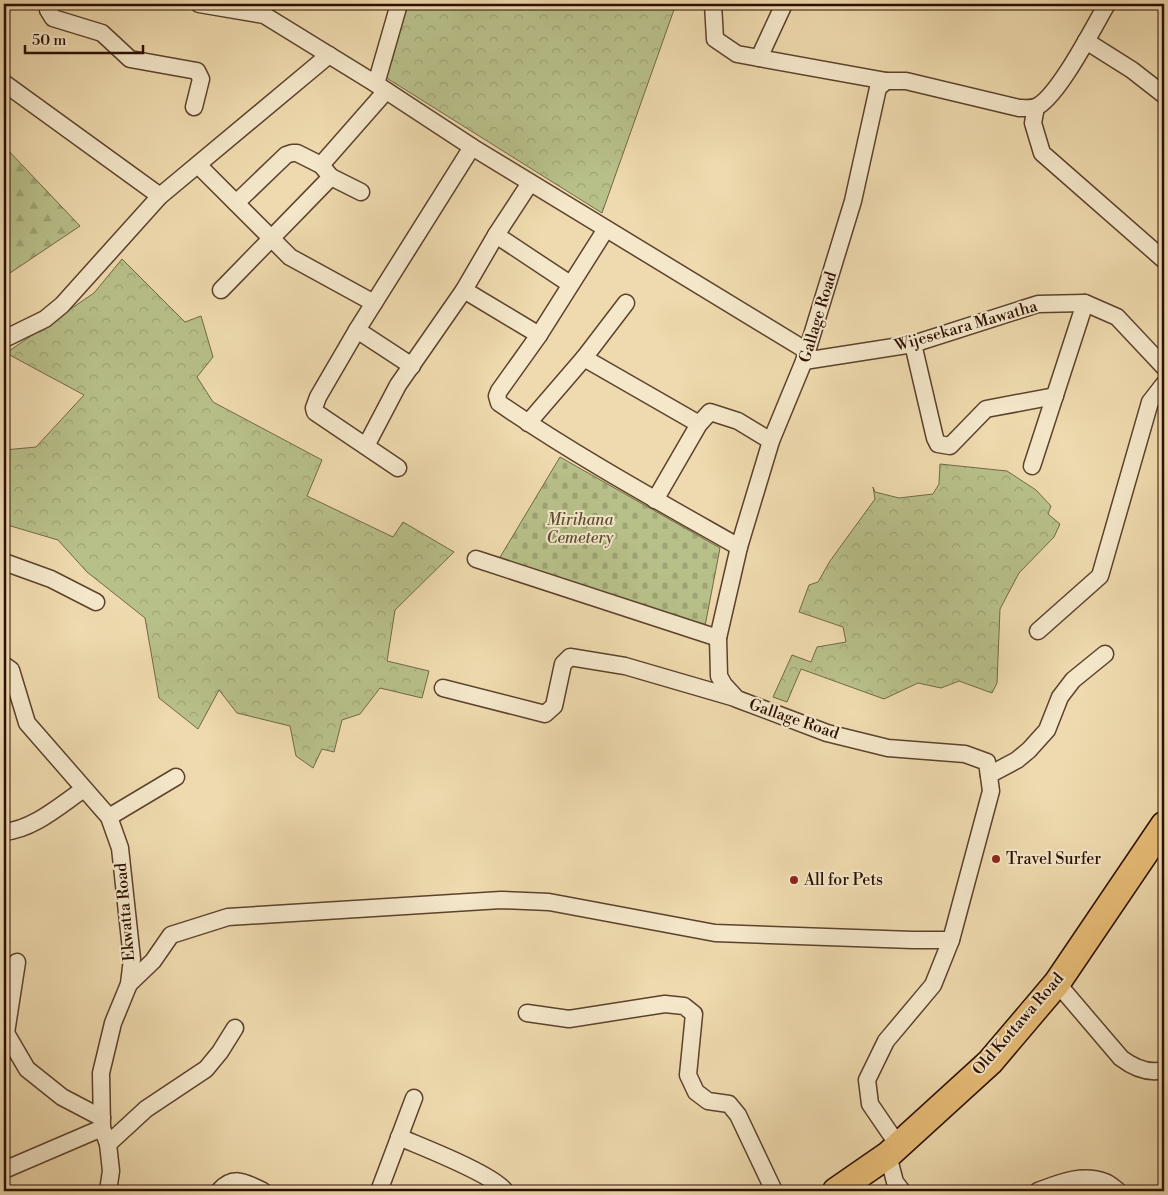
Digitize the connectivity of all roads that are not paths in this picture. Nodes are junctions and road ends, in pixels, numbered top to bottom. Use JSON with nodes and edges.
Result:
{"nodes":[{"id":1,"x":48,"y":4,"type":"edge"},
{"id":2,"x":199,"y":4,"type":"edge"},
{"id":3,"x":399,"y":4,"type":"edge"},
{"id":4,"x":713,"y":4,"type":"edge"},
{"id":5,"x":784,"y":4,"type":"edge"},
{"id":6,"x":1107,"y":4,"type":"edge"},
{"id":7,"x":1086,"y":41,"type":"junction"},
{"id":8,"x":329,"y":55,"type":"junction"},
{"id":9,"x":759,"y":58,"type":"junction"},
{"id":10,"x":886,"y":81,"type":"junction"},
{"id":11,"x":4,"y":83,"type":"edge"},
{"id":12,"x":381,"y":88,"type":"junction"},
{"id":13,"x":1164,"y":95,"type":"edge"},
{"id":14,"x":194,"y":107,"type":"dead end"},
{"id":15,"x":1036,"y":107,"type":"junction"},
{"id":16,"x":472,"y":147,"type":"junction"},
{"id":17,"x":198,"y":165,"type":"junction"},
{"id":18,"x":326,"y":171,"type":"junction"},
{"id":19,"x":530,"y":183,"type":"junction"},
{"id":20,"x":361,"y":192,"type":"dead end"},
{"id":21,"x":160,"y":196,"type":"junction"},
{"id":22,"x":236,"y":203,"type":"junction"},
{"id":23,"x":606,"y":229,"type":"junction"},
{"id":24,"x":496,"y":235,"type":"junction"},
{"id":25,"x":271,"y":239,"type":"junction"},
{"id":26,"x":1164,"y":260,"type":"edge"},
{"id":27,"x":570,"y":284,"type":"junction"},
{"id":28,"x":221,"y":290,"type":"dead end"},
{"id":29,"x":464,"y":290,"type":"junction"},
{"id":30,"x":374,"y":303,"type":"junction"},
{"id":31,"x":626,"y":303,"type":"dead end"},
{"id":32,"x":1085,"y":303,"type":"junction"},
{"id":33,"x":357,"y":330,"type":"junction"},
{"id":34,"x":539,"y":335,"type":"junction"},
{"id":35,"x":4,"y":339,"type":"edge"},
{"id":36,"x":914,"y":344,"type":"junction"},
{"id":37,"x":806,"y":356,"type":"junction"},
{"id":38,"x":584,"y":358,"type":"junction"},
{"id":39,"x":412,"y":366,"type":"junction"},
{"id":40,"x":1164,"y":368,"type":"edge"},
{"id":41,"x":1164,"y":384,"type":"edge"},
{"id":42,"x":1056,"y":396,"type":"junction"},
{"id":43,"x":528,"y":423,"type":"junction"},
{"id":44,"x":699,"y":424,"type":"junction"},
{"id":45,"x":771,"y":441,"type":"junction"},
{"id":46,"x":366,"y":446,"type":"junction"},
{"id":47,"x":1032,"y":466,"type":"dead end"},
{"id":48,"x":398,"y":468,"type":"dead end"},
{"id":49,"x":655,"y":500,"type":"junction"},
{"id":50,"x":739,"y":547,"type":"junction"},
{"id":51,"x":476,"y":559,"type":"dead end"},
{"id":52,"x":4,"y":562,"type":"edge"},
{"id":53,"x":96,"y":602,"type":"dead end"},
{"id":54,"x":1038,"y":631,"type":"dead end"},
{"id":55,"x":718,"y":638,"type":"junction"},
{"id":56,"x":1106,"y":654,"type":"dead end"},
{"id":57,"x":4,"y":665,"type":"edge"},
{"id":58,"x":443,"y":688,"type":"dead end"},
{"id":59,"x":737,"y":699,"type":"junction"},
{"id":60,"x":988,"y":775,"type":"junction"},
{"id":61,"x":176,"y":777,"type":"dead end"},
{"id":62,"x":84,"y":789,"type":"junction"},
{"id":63,"x":109,"y":817,"type":"junction"},
{"id":64,"x":4,"y":832,"type":"edge"},
{"id":65,"x":1161,"y":837,"type":"edge"},
{"id":66,"x":951,"y":940,"type":"junction"},
{"id":67,"x":17,"y":962,"type":"dead end"},
{"id":68,"x":1057,"y":983,"type":"junction"},
{"id":69,"x":129,"y":984,"type":"junction"},
{"id":70,"x":527,"y":1012,"type":"dead end"},
{"id":71,"x":235,"y":1028,"type":"dead end"},
{"id":72,"x":5,"y":1032,"type":"edge"},
{"id":73,"x":1164,"y":1070,"type":"edge"},
{"id":74,"x":414,"y":1098,"type":"dead end"},
{"id":75,"x":102,"y":1123,"type":"junction"},
{"id":76,"x":399,"y":1137,"type":"junction"},
{"id":77,"x":108,"y":1144,"type":"junction"},
{"id":78,"x":893,"y":1150,"type":"junction"},
{"id":79,"x":4,"y":1170,"type":"edge"},
{"id":80,"x":108,"y":1191,"type":"edge"},
{"id":81,"x":219,"y":1191,"type":"edge"},
{"id":82,"x":263,"y":1191,"type":"edge"},
{"id":83,"x":379,"y":1191,"type":"edge"},
{"id":84,"x":505,"y":1191,"type":"edge"},
{"id":85,"x":774,"y":1191,"type":"edge"},
{"id":86,"x":836,"y":1191,"type":"edge"},
{"id":87,"x":902,"y":1191,"type":"edge"},
{"id":88,"x":1038,"y":1191,"type":"edge"},
{"id":89,"x":1118,"y":1191,"type":"edge"}],
"edges":[{"from":1,"to":14,"type":"street"},
{"from":2,"to":8,"type":"street"},
{"from":3,"to":12,"type":"street"},
{"from":4,"to":9,"type":"street"},
{"from":5,"to":9,"type":"street"},
{"from":6,"to":7,"type":"street"},
{"from":7,"to":13,"type":"street"},
{"from":7,"to":15,"type":"street"},
{"from":8,"to":12,"type":"street"},
{"from":8,"to":17,"type":"street"},
{"from":9,"to":10,"type":"street"},
{"from":10,"to":15,"type":"street"},
{"from":10,"to":37,"type":"street","name":"Gallage Road"},
{"from":11,"to":21,"type":"street"},
{"from":12,"to":16,"type":"street"},
{"from":12,"to":18,"type":"street"},
{"from":15,"to":26,"type":"street"},
{"from":16,"to":19,"type":"street"},
{"from":16,"to":30,"type":"street"},
{"from":17,"to":21,"type":"street"},
{"from":17,"to":22,"type":"street"},
{"from":18,"to":20,"type":"street"},
{"from":18,"to":22,"type":"street"},
{"from":18,"to":25,"type":"street"},
{"from":19,"to":23,"type":"street"},
{"from":19,"to":24,"type":"street"},
{"from":21,"to":35,"type":"street"},
{"from":22,"to":25,"type":"street"},
{"from":23,"to":27,"type":"street"},
{"from":23,"to":37,"type":"street"},
{"from":24,"to":27,"type":"street"},
{"from":24,"to":29,"type":"street"},
{"from":25,"to":28,"type":"street"},
{"from":25,"to":30,"type":"street"},
{"from":27,"to":34,"type":"street"},
{"from":29,"to":34,"type":"street"},
{"from":29,"to":39,"type":"street"},
{"from":30,"to":33,"type":"street"},
{"from":31,"to":38,"type":"street"},
{"from":32,"to":36,"type":"street","name":"Wijesekara Mawatha"},
{"from":32,"to":40,"type":"street","name":"Wijesekara Mawatha"},
{"from":32,"to":42,"type":"street"},
{"from":33,"to":39,"type":"street"},
{"from":33,"to":46,"type":"street"},
{"from":34,"to":43,"type":"street"},
{"from":36,"to":37,"type":"street","name":"Wijesekara Mawatha"},
{"from":36,"to":42,"type":"street"},
{"from":37,"to":45,"type":"street","name":"Gallage Road"},
{"from":38,"to":43,"type":"street"},
{"from":38,"to":44,"type":"street"},
{"from":39,"to":46,"type":"street"},
{"from":41,"to":54,"type":"street"},
{"from":42,"to":47,"type":"street"},
{"from":43,"to":49,"type":"street"},
{"from":44,"to":45,"type":"street"},
{"from":44,"to":49,"type":"street"},
{"from":45,"to":50,"type":"street","name":"Gallage Road"},
{"from":46,"to":48,"type":"street"},
{"from":49,"to":50,"type":"street"},
{"from":50,"to":55,"type":"street","name":"Gallage Road"},
{"from":51,"to":55,"type":"street"},
{"from":52,"to":53,"type":"street"},
{"from":55,"to":59,"type":"street","name":"Gallage Road"},
{"from":56,"to":60,"type":"street"},
{"from":57,"to":62,"type":"street","name":"Ekwatta Road"},
{"from":58,"to":59,"type":"street"},
{"from":59,"to":60,"type":"street","name":"Gallage Road"},
{"from":60,"to":66,"type":"street"},
{"from":61,"to":63,"type":"street"},
{"from":62,"to":63,"type":"street","name":"Ekwatta Road"},
{"from":62,"to":64,"type":"street"},
{"from":63,"to":69,"type":"street","name":"Ekwatta Road"},
{"from":65,"to":68,"type":"main road","name":"Old Kottawa Road"},
{"from":66,"to":69,"type":"street"},
{"from":66,"to":78,"type":"street"},
{"from":67,"to":72,"type":"street"},
{"from":68,"to":73,"type":"street"},
{"from":68,"to":78,"type":"main road","name":"Old Kottawa Road"},
{"from":69,"to":75,"type":"street","name":"Ekwatta Road"},
{"from":70,"to":85,"type":"street"},
{"from":71,"to":77,"type":"street"},
{"from":72,"to":75,"type":"street"},
{"from":74,"to":76,"type":"street"},
{"from":75,"to":77,"type":"street","name":"Ekwatta Road"},
{"from":75,"to":79,"type":"street"},
{"from":76,"to":83,"type":"street"},
{"from":76,"to":84,"type":"street"},
{"from":77,"to":80,"type":"street","name":"Ekwatta Road"},
{"from":78,"to":86,"type":"main road","name":"Old Kottawa Road"},
{"from":78,"to":87,"type":"street"},
{"from":81,"to":82,"type":"street"},
{"from":88,"to":89,"type":"street"}]}
